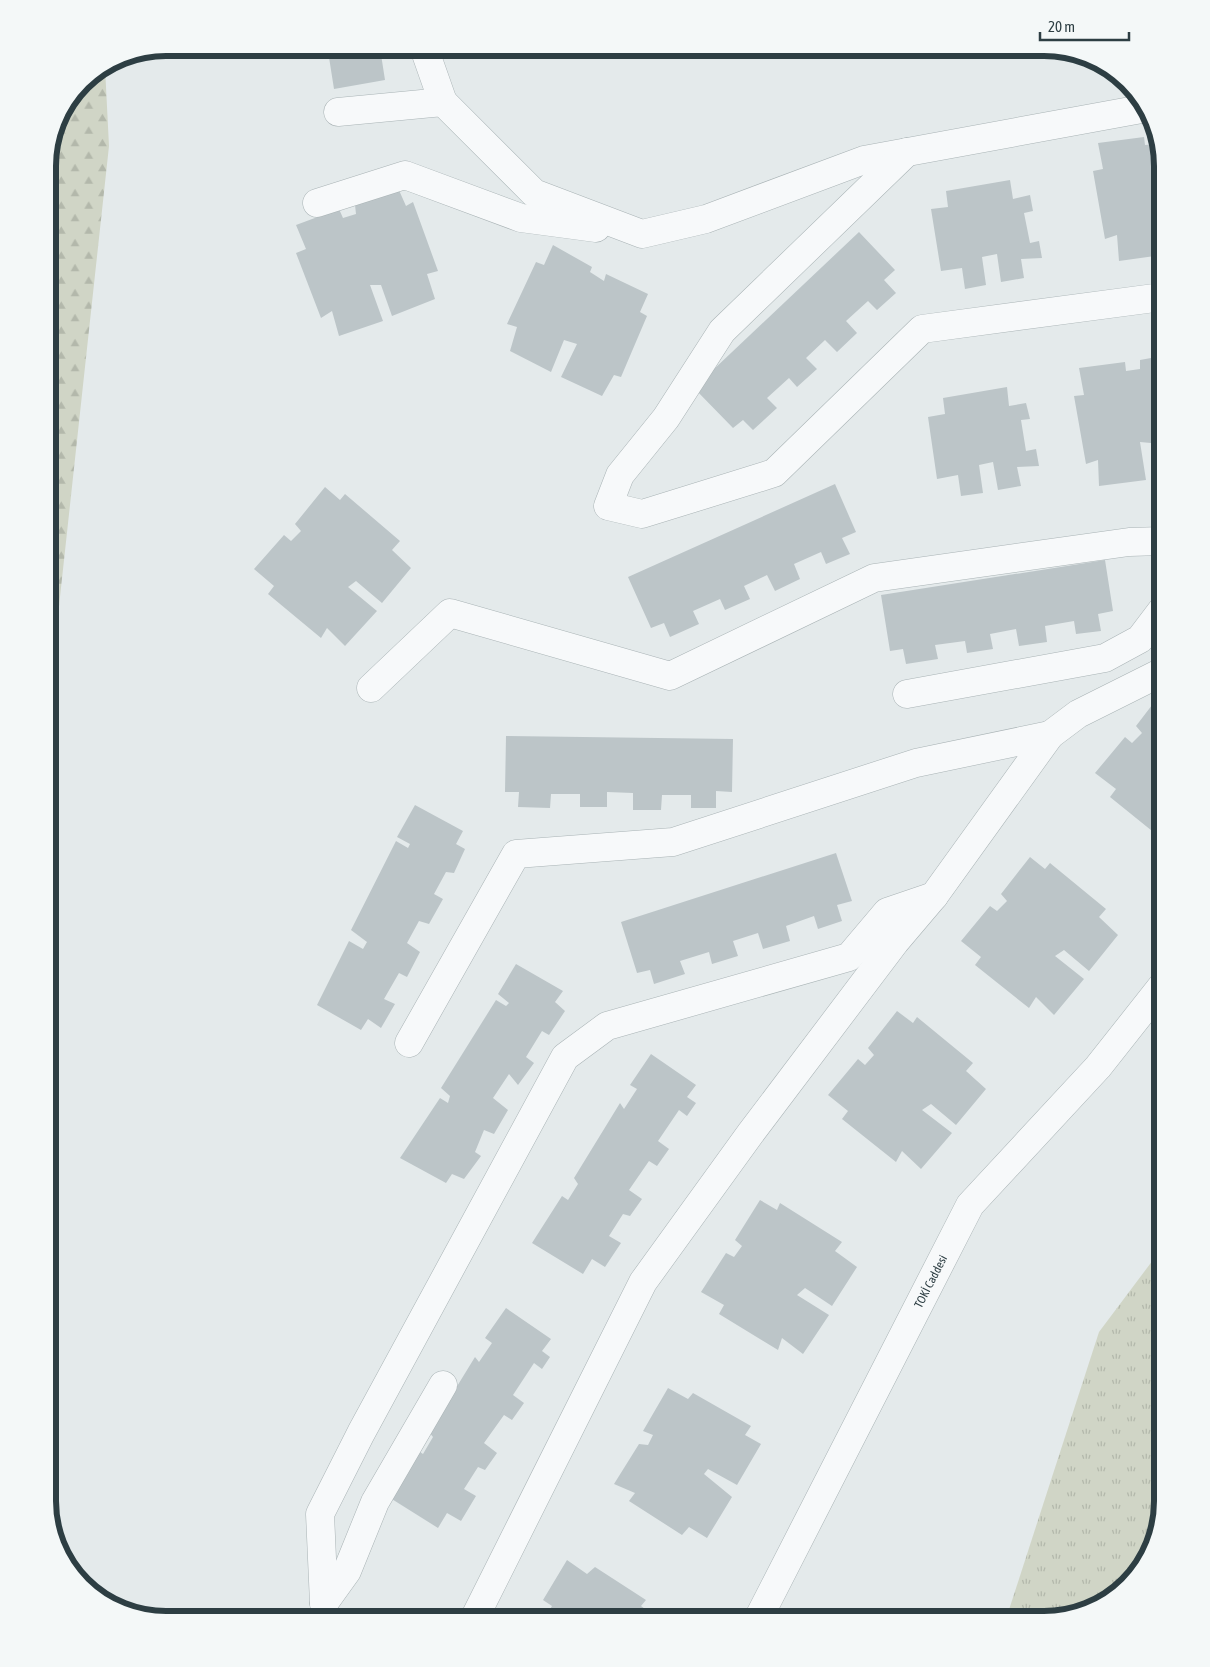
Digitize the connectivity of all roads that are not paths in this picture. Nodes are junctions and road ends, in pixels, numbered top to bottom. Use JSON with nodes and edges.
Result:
{"nodes":[{"id":1,"x":427,"y":56,"type":"edge"},
{"id":2,"x":443,"y":102,"type":"junction"},
{"id":3,"x":1138,"y":110,"type":"edge"},
{"id":4,"x":338,"y":112,"type":"dead end"},
{"id":5,"x":907,"y":152,"type":"junction"},
{"id":6,"x":317,"y":203,"type":"dead end"},
{"id":7,"x":642,"y":234,"type":"junction"},
{"id":8,"x":1154,"y":298,"type":"edge"},
{"id":9,"x":1154,"y":541,"type":"edge"},
{"id":10,"x":1154,"y":621,"type":"edge"},
{"id":11,"x":1154,"y":676,"type":"edge"},
{"id":12,"x":371,"y":688,"type":"dead end"},
{"id":13,"x":907,"y":694,"type":"dead end"},
{"id":14,"x":1050,"y":735,"type":"junction"},
{"id":15,"x":934,"y":896,"type":"junction"},
{"id":16,"x":1154,"y":996,"type":"edge"},
{"id":17,"x":409,"y":1043,"type":"dead end"},
{"id":18,"x":443,"y":1385,"type":"dead end"},
{"id":19,"x":478,"y":1611,"type":"edge"},
{"id":20,"x":762,"y":1611,"type":"edge"}],
"edges":[{"from":1,"to":2,"type":"street"},
{"from":2,"to":4,"type":"street"},
{"from":2,"to":7,"type":"street"},
{"from":3,"to":5,"type":"street"},
{"from":5,"to":7,"type":"street"},
{"from":5,"to":8,"type":"street"},
{"from":6,"to":7,"type":"street"},
{"from":9,"to":12,"type":"street"},
{"from":10,"to":13,"type":"street"},
{"from":11,"to":14,"type":"street"},
{"from":14,"to":15,"type":"street"},
{"from":14,"to":17,"type":"street"},
{"from":15,"to":18,"type":"street"},
{"from":15,"to":19,"type":"street"},
{"from":16,"to":20,"type":"street","name":"TOKİ Caddesi"}]}
